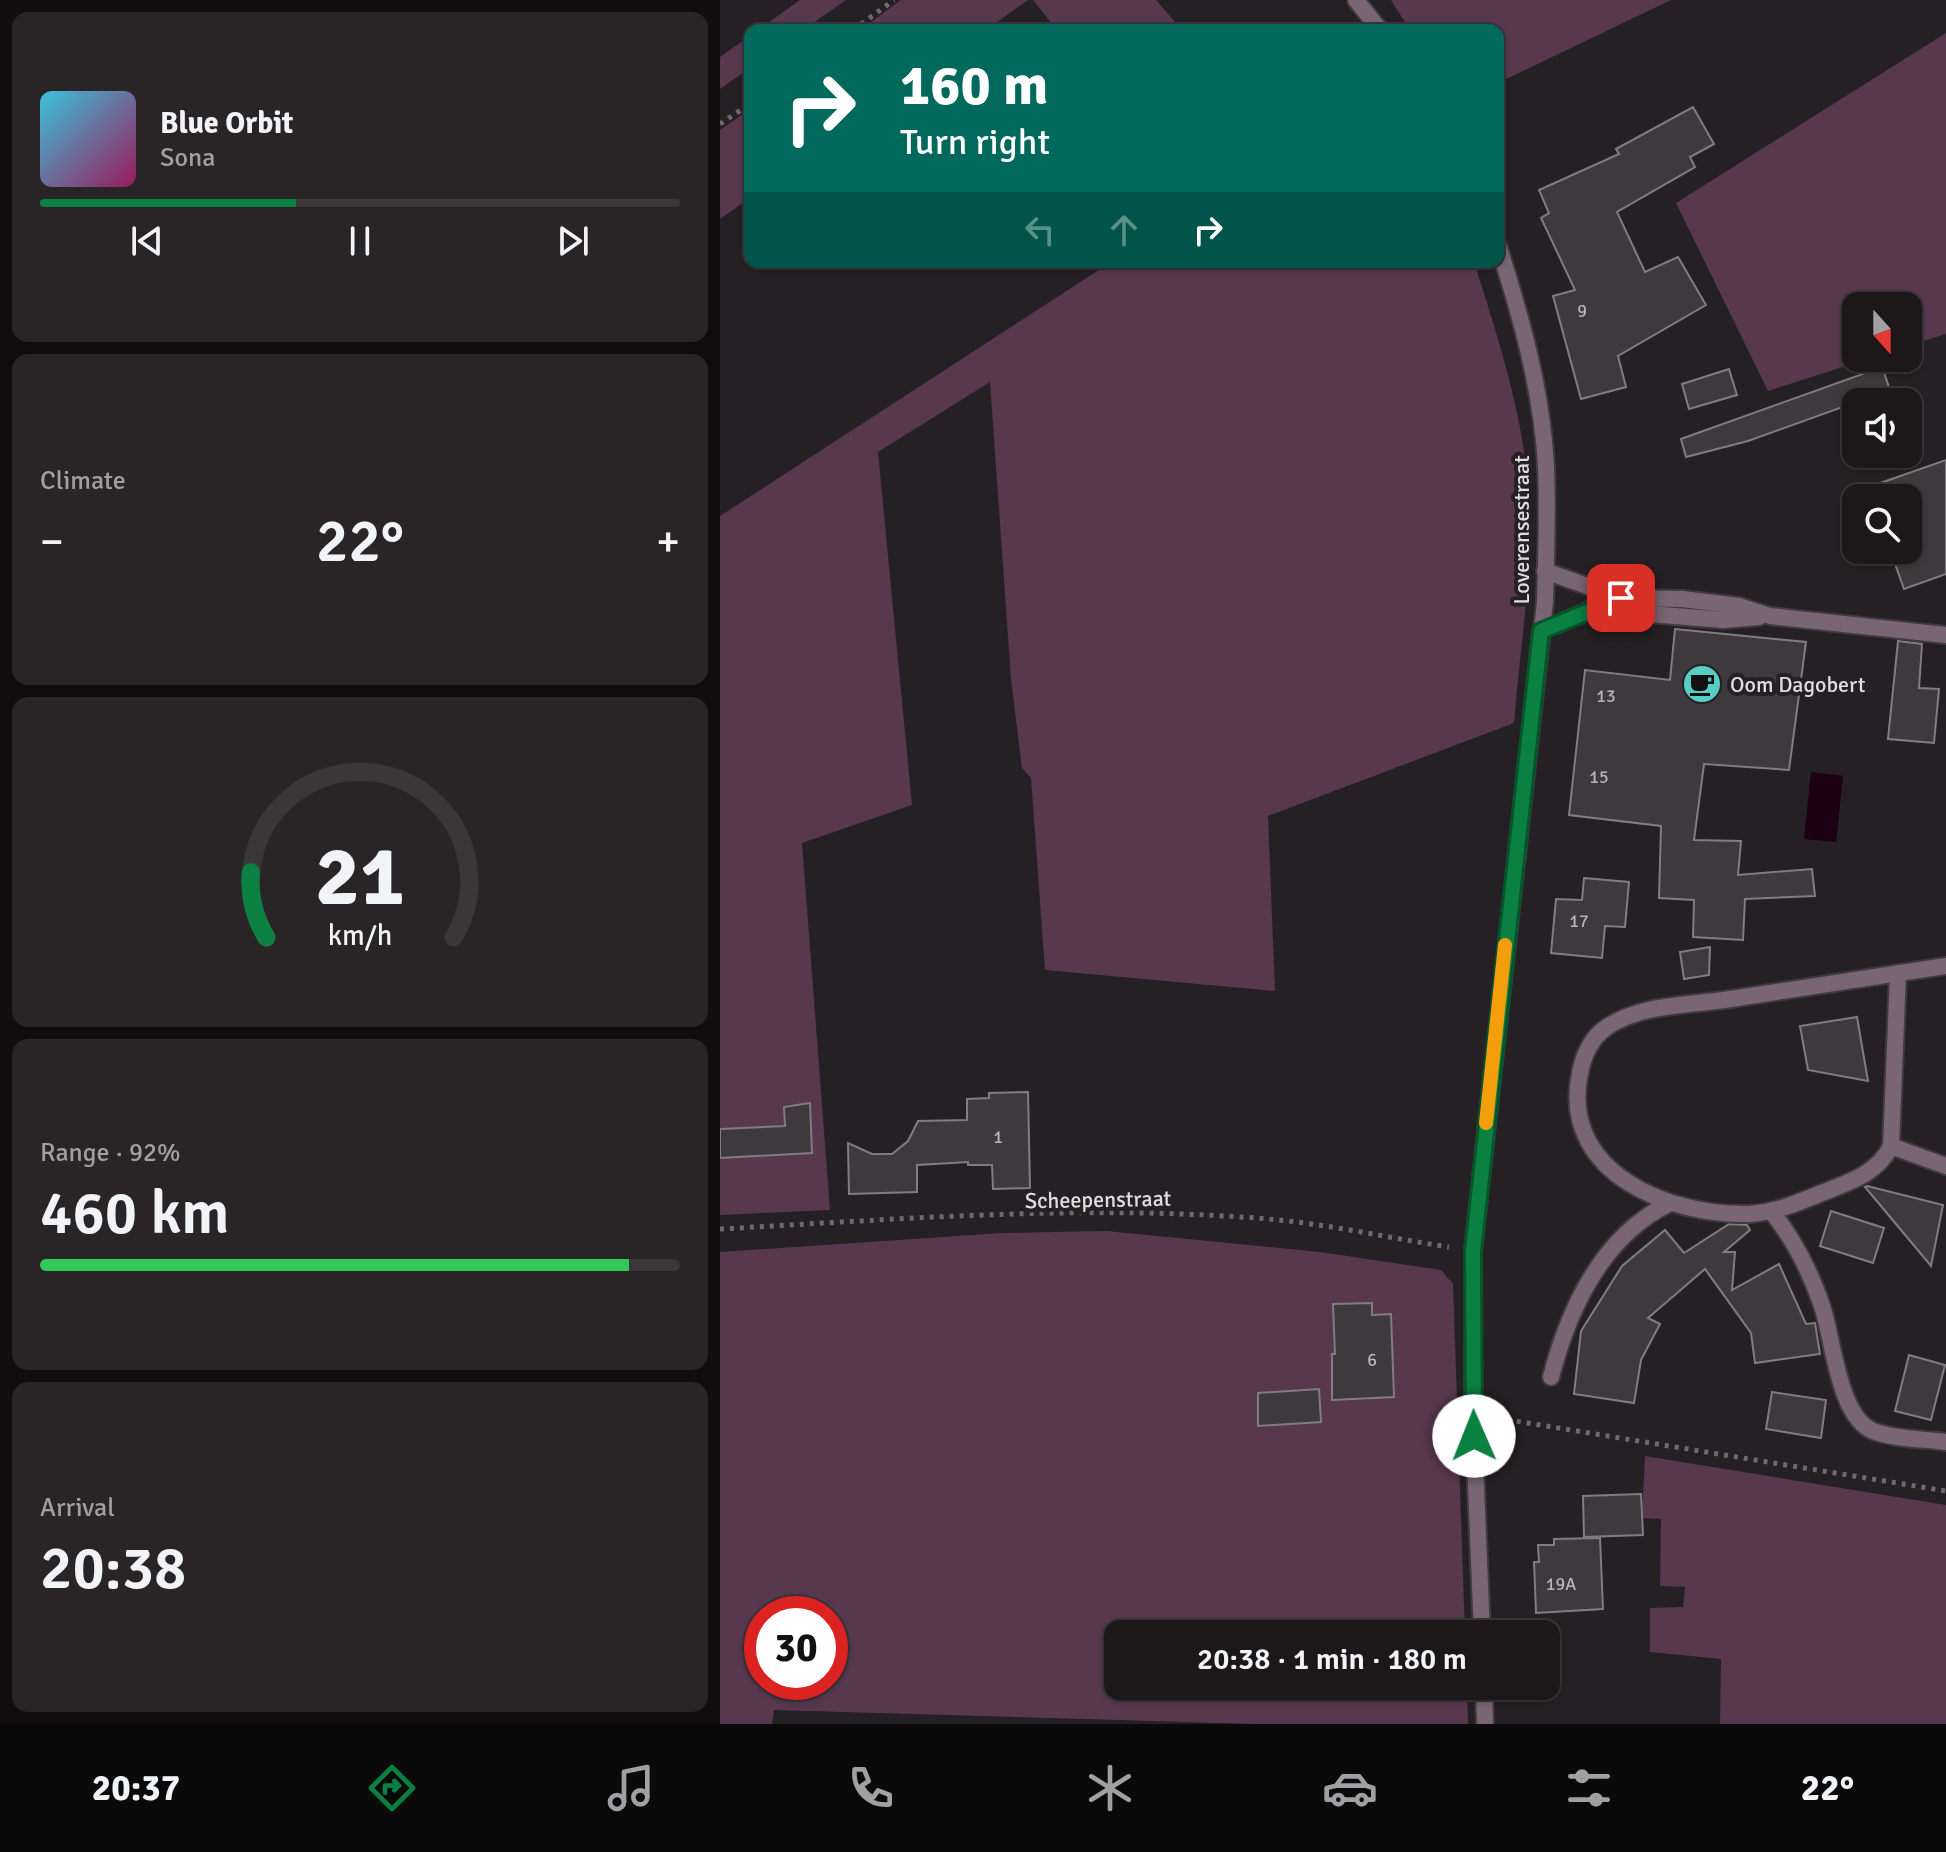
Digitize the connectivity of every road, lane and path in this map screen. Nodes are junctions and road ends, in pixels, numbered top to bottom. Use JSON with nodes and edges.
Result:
{"nodes":[{"id":1,"x":894,"y":0,"type":"edge"},
{"id":2,"x":1356,"y":0,"type":"edge"},
{"id":3,"x":861,"y":24,"type":"edge"},
{"id":4,"x":1375,"y":24,"type":"edge"},
{"id":5,"x":744,"y":108,"type":"edge"},
{"id":6,"x":720,"y":124,"type":"edge"},
{"id":7,"x":1504,"y":264,"type":"edge"},
{"id":8,"x":1545,"y":571,"type":"junction"},
{"id":9,"x":1621,"y":598,"type":"junction"},
{"id":10,"x":1590,"y":609,"type":"junction"},
{"id":11,"x":1770,"y":616,"type":"junction"},
{"id":12,"x":1541,"y":631,"type":"junction"},
{"id":13,"x":1946,"y":635,"type":"edge"},
{"id":14,"x":1946,"y":966,"type":"edge"},
{"id":15,"x":1898,"y":973,"type":"junction"},
{"id":16,"x":1891,"y":1146,"type":"junction"},
{"id":17,"x":1946,"y":1166,"type":"edge"},
{"id":18,"x":1668,"y":1204,"type":"junction"},
{"id":19,"x":1771,"y":1211,"type":"junction"},
{"id":20,"x":720,"y":1229,"type":"edge"},
{"id":21,"x":1473,"y":1251,"type":"junction"},
{"id":22,"x":1551,"y":1377,"type":"dead end"},
{"id":23,"x":1473,"y":1413,"type":"junction"},
{"id":24,"x":1946,"y":1442,"type":"edge"},
{"id":25,"x":1946,"y":1491,"type":"edge"},
{"id":26,"x":1481,"y":1620,"type":"edge"},
{"id":27,"x":1484,"y":1700,"type":"edge"},
{"id":28,"x":1485,"y":1724,"type":"edge"}],
"edges":[{"from":1,"to":3,"type":"path"},
{"from":2,"to":4,"type":"street"},
{"from":5,"to":6,"type":"path"},
{"from":7,"to":8,"type":"street","name":"Loverensestraat"},
{"from":8,"to":9,"type":"street"},
{"from":8,"to":12,"type":"street","name":"Loverensestraat"},
{"from":9,"to":10,"type":"street"},
{"from":9,"to":11,"type":"street"},
{"from":10,"to":11,"type":"street"},
{"from":10,"to":12,"type":"street"},
{"from":11,"to":13,"type":"street"},
{"from":12,"to":21,"type":"street","name":"Loverensestraat"},
{"from":14,"to":15,"type":"street"},
{"from":15,"to":16,"type":"street"},
{"from":15,"to":18,"type":"street"},
{"from":16,"to":17,"type":"street"},
{"from":16,"to":19,"type":"street"},
{"from":18,"to":19,"type":"street"},
{"from":18,"to":22,"type":"street"},
{"from":19,"to":24,"type":"street"},
{"from":20,"to":21,"type":"path","name":"Scheepenstraat"},
{"from":21,"to":23,"type":"street","name":"Loverensestraat"},
{"from":23,"to":25,"type":"path"},
{"from":23,"to":26,"type":"street","name":"Loverensestraat"},
{"from":27,"to":28,"type":"street"}]}
